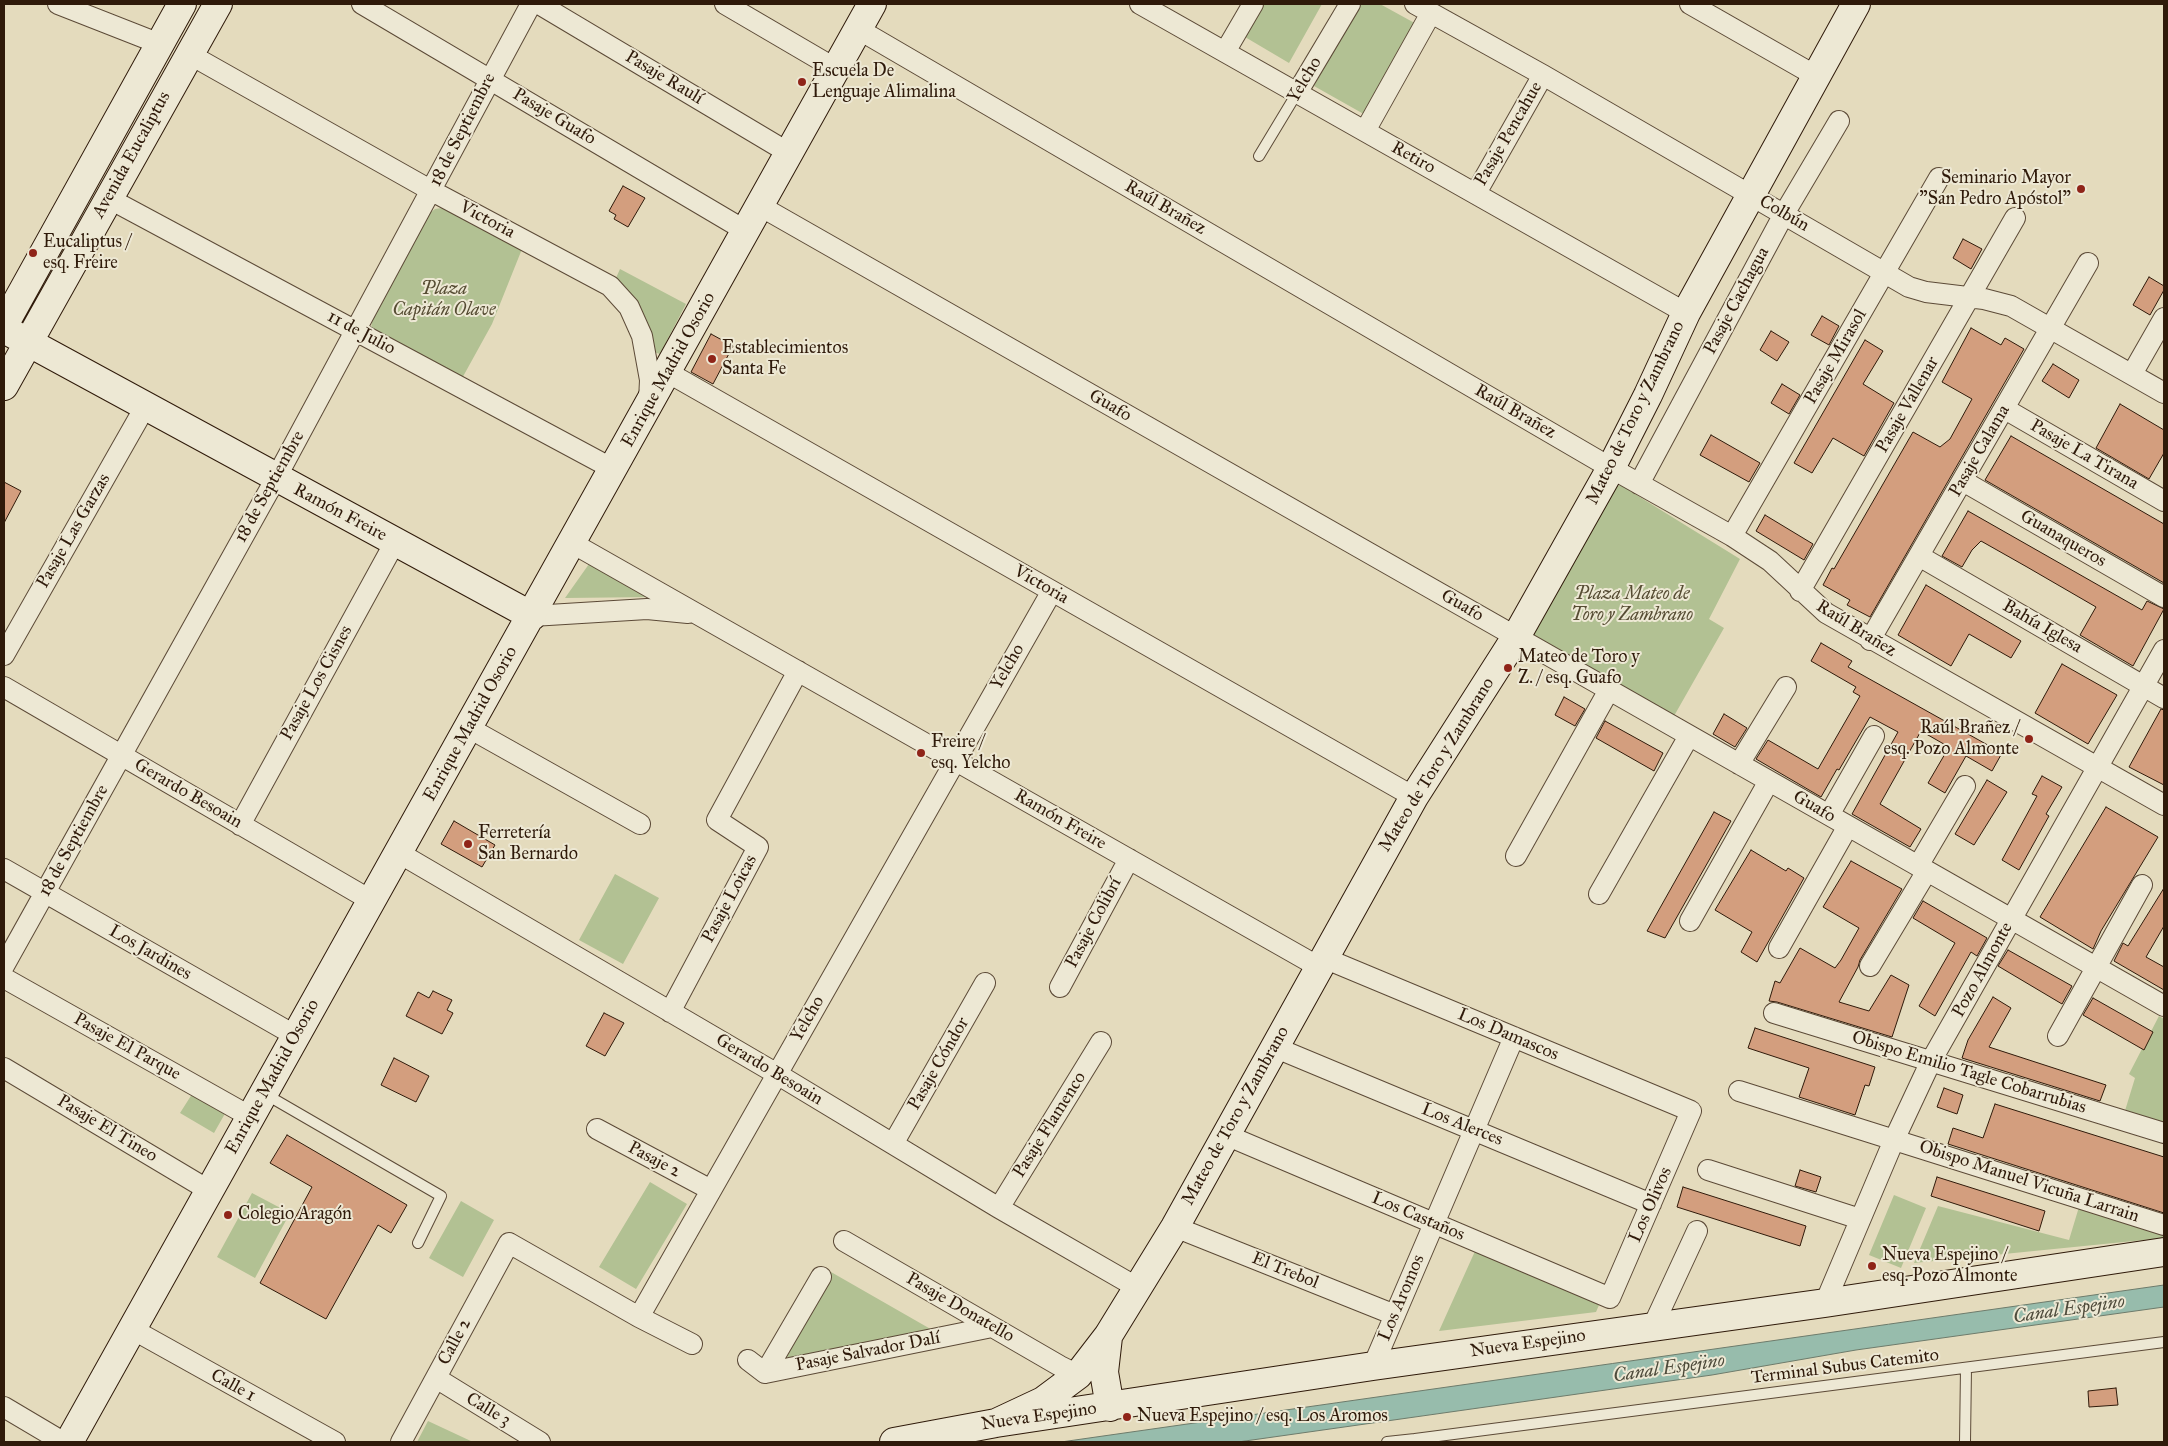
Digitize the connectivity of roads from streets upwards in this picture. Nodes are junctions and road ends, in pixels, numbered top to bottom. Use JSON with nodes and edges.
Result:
{"nodes":[{"id":1,"x":58,"y":4,"type":"edge"},
{"id":2,"x":182,"y":4,"type":"edge"},
{"id":3,"x":218,"y":4,"type":"edge"},
{"id":4,"x":362,"y":4,"type":"edge"},
{"id":5,"x":531,"y":4,"type":"edge"},
{"id":6,"x":539,"y":4,"type":"edge"},
{"id":7,"x":725,"y":4,"type":"edge"},
{"id":8,"x":872,"y":4,"type":"edge"},
{"id":9,"x":1140,"y":4,"type":"edge"},
{"id":10,"x":1253,"y":4,"type":"edge"},
{"id":11,"x":1350,"y":4,"type":"edge"},
{"id":12,"x":1690,"y":4,"type":"edge"},
{"id":13,"x":1856,"y":4,"type":"edge"},
{"id":14,"x":1423,"y":8,"type":"edge"},
{"id":15,"x":858,"y":30,"type":"junction"},
{"id":16,"x":160,"y":44,"type":"junction"},
{"id":17,"x":1225,"y":52,"type":"junction"},
{"id":18,"x":189,"y":54,"type":"junction"},
{"id":19,"x":836,"y":69,"type":"junction"},
{"id":20,"x":1543,"y":75,"type":"junction"},
{"id":21,"x":1816,"y":76,"type":"junction"},
{"id":22,"x":489,"y":79,"type":"junction"},
{"id":23,"x":1297,"y":93,"type":"junction"},
{"id":24,"x":1839,"y":121,"type":"dead end"},
{"id":25,"x":1365,"y":131,"type":"junction"},
{"id":26,"x":789,"y":153,"type":"junction"},
{"id":27,"x":1939,"y":178,"type":"dead end"},
{"id":28,"x":432,"y":191,"type":"junction"},
{"id":29,"x":1476,"y":193,"type":"junction"},
{"id":30,"x":1750,"y":194,"type":"junction"},
{"id":31,"x":108,"y":198,"type":"junction"},
{"id":32,"x":760,"y":206,"type":"junction"},
{"id":33,"x":1784,"y":214,"type":"junction"},
{"id":34,"x":2015,"y":218,"type":"dead end"},
{"id":35,"x":746,"y":231,"type":"junction"},
{"id":36,"x":2088,"y":263,"type":"dead end"},
{"id":37,"x":1885,"y":272,"type":"junction"},
{"id":38,"x":1970,"y":297,"type":"junction"},
{"id":39,"x":1686,"y":313,"type":"junction"},
{"id":40,"x":2164,"y":318,"type":"edge"},
{"id":41,"x":4,"y":327,"type":"edge"},
{"id":42,"x":2051,"y":329,"type":"junction"},
{"id":43,"x":354,"y":330,"type":"junction"},
{"id":44,"x":28,"y":343,"type":"junction"},
{"id":45,"x":667,"y":372,"type":"junction"},
{"id":46,"x":2132,"y":374,"type":"junction"},
{"id":47,"x":4,"y":386,"type":"edge"},
{"id":48,"x":2164,"y":393,"type":"edge"},
{"id":49,"x":145,"y":407,"type":"junction"},
{"id":50,"x":2004,"y":408,"type":"junction"},
{"id":51,"x":644,"y":415,"type":"junction"},
{"id":52,"x":1612,"y":468,"type":"junction"},
{"id":53,"x":613,"y":469,"type":"junction"},
{"id":54,"x":276,"y":478,"type":"junction"},
{"id":55,"x":1963,"y":481,"type":"junction"},
{"id":56,"x":1639,"y":484,"type":"junction"},
{"id":57,"x":2164,"y":501,"type":"edge"},
{"id":58,"x":1732,"y":536,"type":"junction"},
{"id":59,"x":395,"y":542,"type":"junction"},
{"id":60,"x":572,"y":543,"type":"junction"},
{"id":61,"x":1919,"y":556,"type":"junction"},
{"id":62,"x":1052,"y":591,"type":"junction"},
{"id":63,"x":1800,"y":591,"type":"junction"},
{"id":64,"x":2164,"y":597,"type":"edge"},
{"id":65,"x":697,"y":615,"type":"junction"},
{"id":66,"x":532,"y":616,"type":"junction"},
{"id":67,"x":1516,"y":637,"type":"junction"},
{"id":68,"x":1870,"y":640,"type":"junction"},
{"id":69,"x":2164,"y":650,"type":"edge"},
{"id":70,"x":4,"y":656,"type":"edge"},
{"id":71,"x":798,"y":671,"type":"junction"},
{"id":72,"x":1786,"y":686,"type":"dead end"},
{"id":73,"x":2143,"y":686,"type":"junction"},
{"id":74,"x":4,"y":688,"type":"edge"},
{"id":75,"x":1609,"y":690,"type":"junction"},
{"id":76,"x":2164,"y":698,"type":"edge"},
{"id":77,"x":469,"y":728,"type":"junction"},
{"id":78,"x":1689,"y":736,"type":"junction"},
{"id":79,"x":1874,"y":736,"type":"dead end"},
{"id":80,"x":122,"y":756,"type":"junction"},
{"id":81,"x":954,"y":760,"type":"junction"},
{"id":82,"x":1739,"y":764,"type":"junction"},
{"id":83,"x":2097,"y":768,"type":"junction"},
{"id":84,"x":1769,"y":781,"type":"junction"},
{"id":85,"x":1965,"y":786,"type":"dead end"},
{"id":86,"x":1414,"y":797,"type":"junction"},
{"id":87,"x":2164,"y":805,"type":"edge"},
{"id":88,"x":1829,"y":815,"type":"junction"},
{"id":89,"x":640,"y":824,"type":"dead end"},
{"id":90,"x":240,"y":825,"type":"junction"},
{"id":91,"x":1848,"y":826,"type":"junction"},
{"id":92,"x":398,"y":854,"type":"junction"},
{"id":93,"x":1516,"y":856,"type":"dead end"},
{"id":94,"x":1129,"y":859,"type":"junction"},
{"id":95,"x":4,"y":869,"type":"edge"},
{"id":96,"x":1923,"y":869,"type":"junction"},
{"id":97,"x":2142,"y":885,"type":"dead end"},
{"id":98,"x":45,"y":893,"type":"junction"},
{"id":99,"x":1599,"y":894,"type":"dead end"},
{"id":100,"x":372,"y":901,"type":"junction"},
{"id":101,"x":2011,"y":919,"type":"junction"},
{"id":102,"x":1690,"y":921,"type":"dead end"},
{"id":103,"x":1779,"y":948,"type":"dead end"},
{"id":104,"x":1321,"y":963,"type":"junction"},
{"id":105,"x":4,"y":966,"type":"edge"},
{"id":106,"x":1870,"y":966,"type":"dead end"},
{"id":107,"x":2095,"y":967,"type":"junction"},
{"id":108,"x":4,"y":978,"type":"edge"},
{"id":109,"x":985,"y":983,"type":"dead end"},
{"id":110,"x":1060,"y":987,"type":"dead end"},
{"id":111,"x":2164,"y":1006,"type":"edge"},
{"id":112,"x":670,"y":1012,"type":"junction"},
{"id":113,"x":1774,"y":1012,"type":"dead end"},
{"id":114,"x":296,"y":1036,"type":"junction"},
{"id":115,"x":2058,"y":1036,"type":"dead end"},
{"id":116,"x":1514,"y":1037,"type":"junction"},
{"id":117,"x":1101,"y":1042,"type":"dead end"},
{"id":118,"x":1274,"y":1047,"type":"junction"},
{"id":119,"x":1931,"y":1062,"type":"junction"},
{"id":120,"x":4,"y":1068,"type":"edge"},
{"id":121,"x":777,"y":1074,"type":"junction"},
{"id":122,"x":1738,"y":1091,"type":"dead end"},
{"id":123,"x":1691,"y":1111,"type":"joint"},
{"id":124,"x":251,"y":1116,"type":"junction"},
{"id":125,"x":597,"y":1130,"type":"dead end"},
{"id":126,"x":1474,"y":1130,"type":"junction"},
{"id":127,"x":2164,"y":1133,"type":"edge"},
{"id":128,"x":1226,"y":1135,"type":"junction"},
{"id":129,"x":1894,"y":1140,"type":"junction"},
{"id":130,"x":893,"y":1144,"type":"junction"},
{"id":131,"x":1708,"y":1170,"type":"dead end"},
{"id":132,"x":711,"y":1190,"type":"junction"},
{"id":133,"x":210,"y":1191,"type":"junction"},
{"id":134,"x":1651,"y":1204,"type":"junction"},
{"id":135,"x":999,"y":1208,"type":"junction"},
{"id":136,"x":1860,"y":1219,"type":"junction"},
{"id":137,"x":1433,"y":1223,"type":"junction"},
{"id":138,"x":2164,"y":1225,"type":"edge"},
{"id":139,"x":1174,"y":1227,"type":"junction"},
{"id":140,"x":1697,"y":1231,"type":"dead end"},
{"id":141,"x":844,"y":1241,"type":"dead end"},
{"id":142,"x":2164,"y":1252,"type":"edge"},
{"id":143,"x":821,"y":1277,"type":"dead end"},
{"id":144,"x":1138,"y":1288,"type":"junction"},
{"id":145,"x":1610,"y":1298,"type":"joint"},
{"id":146,"x":1825,"y":1302,"type":"junction"},
{"id":147,"x":1395,"y":1314,"type":"junction"},
{"id":148,"x":639,"y":1317,"type":"junction"},
{"id":149,"x":1654,"y":1326,"type":"junction"},
{"id":150,"x":992,"y":1327,"type":"junction"},
{"id":151,"x":132,"y":1329,"type":"junction"},
{"id":152,"x":1108,"y":1336,"type":"junction"},
{"id":153,"x":692,"y":1344,"type":"dead end"},
{"id":154,"x":748,"y":1360,"type":"dead end"},
{"id":155,"x":1373,"y":1366,"type":"junction"},
{"id":156,"x":765,"y":1373,"type":"junction"},
{"id":157,"x":1078,"y":1375,"type":"junction"},
{"id":158,"x":436,"y":1378,"type":"junction"},
{"id":159,"x":4,"y":1407,"type":"edge"},
{"id":160,"x":1103,"y":1408,"type":"junction"},
{"id":161,"x":996,"y":1423,"type":"junction"},
{"id":162,"x":63,"y":1442,"type":"edge"},
{"id":163,"x":69,"y":1442,"type":"edge"},
{"id":164,"x":335,"y":1442,"type":"edge"},
{"id":165,"x":402,"y":1442,"type":"edge"},
{"id":166,"x":540,"y":1442,"type":"edge"},
{"id":167,"x":894,"y":1442,"type":"edge"}],
"edges":[{"from":1,"to":16,"type":"street"},
{"from":2,"to":16,"type":"street","name":"Avenida Eucaliptus"},
{"from":3,"to":18,"type":"street","name":"Avenida Eucaliptus"},
{"from":4,"to":22,"type":"street","name":"Pasaje Guafo"},
{"from":5,"to":22,"type":"street","name":"18 de Septiembre"},
{"from":6,"to":26,"type":"street","name":"Pasaje Raulí"},
{"from":7,"to":19,"type":"street"},
{"from":8,"to":15,"type":"street","name":"Enrique Madrid Osorio"},
{"from":9,"to":17,"type":"street","name":"Retiro"},
{"from":10,"to":17,"type":"street"},
{"from":11,"to":23,"type":"street","name":"Yelcho"},
{"from":12,"to":21,"type":"street"},
{"from":13,"to":21,"type":"street","name":"Mateo de Toro y Zambrano"},
{"from":14,"to":20,"type":"street","name":"Colbún"},
{"from":14,"to":25,"type":"street"},
{"from":15,"to":19,"type":"street","name":"Enrique Madrid Osorio"},
{"from":15,"to":52,"type":"street","name":"Raúl Brañez"},
{"from":16,"to":41,"type":"street","name":"Avenida Eucaliptus"},
{"from":17,"to":23,"type":"street","name":"Retiro"},
{"from":18,"to":28,"type":"street","name":"Victoria"},
{"from":18,"to":31,"type":"street","name":"Avenida Eucaliptus"},
{"from":19,"to":26,"type":"street","name":"Enrique Madrid Osorio"},
{"from":20,"to":29,"type":"street","name":"Pasaje Pencahue"},
{"from":20,"to":30,"type":"street","name":"Colbún"},
{"from":21,"to":30,"type":"street","name":"Mateo de Toro y Zambrano"},
{"from":22,"to":28,"type":"street","name":"18 de Septiembre"},
{"from":22,"to":35,"type":"street","name":"Pasaje Guafo"},
{"from":23,"to":25,"type":"street","name":"Retiro"},
{"from":24,"to":33,"type":"street","name":"Pasaje Cachagua"},
{"from":25,"to":29,"type":"street","name":"Retiro"},
{"from":26,"to":32,"type":"street","name":"Enrique Madrid Osorio"},
{"from":27,"to":37,"type":"street","name":"Pasaje Mirasol"},
{"from":28,"to":43,"type":"street","name":"18 de Septiembre"},
{"from":28,"to":51,"type":"street","name":"Victoria"},
{"from":29,"to":39,"type":"street","name":"Retiro"},
{"from":30,"to":33,"type":"street","name":"Colbún"},
{"from":30,"to":39,"type":"street","name":"Mateo de Toro y Zambrano"},
{"from":31,"to":43,"type":"street","name":"11 de Julio"},
{"from":31,"to":44,"type":"street","name":"Avenida Eucaliptus"},
{"from":32,"to":35,"type":"street","name":"Enrique Madrid Osorio"},
{"from":32,"to":67,"type":"street","name":"Guafo"},
{"from":33,"to":37,"type":"street","name":"Colbún"},
{"from":33,"to":56,"type":"street","name":"Pasaje Cachagua"},
{"from":34,"to":38,"type":"street","name":"Pasaje Vallenar"},
{"from":35,"to":45,"type":"street","name":"Enrique Madrid Osorio"},
{"from":36,"to":42,"type":"street","name":"Pasaje Calama"},
{"from":37,"to":38,"type":"street","name":"Colbún"},
{"from":37,"to":58,"type":"street","name":"Pasaje Mirasol"},
{"from":38,"to":42,"type":"street","name":"Colbún"},
{"from":38,"to":63,"type":"street","name":"Pasaje Vallenar"},
{"from":39,"to":52,"type":"street","name":"Mateo de Toro y Zambrano"},
{"from":40,"to":46,"type":"street"},
{"from":41,"to":44,"type":"street","name":"Ramón Freire"},
{"from":42,"to":46,"type":"street","name":"Colbún"},
{"from":42,"to":50,"type":"street","name":"Pasaje Calama"},
{"from":43,"to":53,"type":"street","name":"11 de Julio"},
{"from":43,"to":54,"type":"street","name":"18 de Septiembre"},
{"from":44,"to":47,"type":"street","name":"Avenida Eucaliptus"},
{"from":44,"to":49,"type":"street","name":"Ramón Freire"},
{"from":45,"to":51,"type":"street","name":"Enrique Madrid Osorio"},
{"from":45,"to":62,"type":"street","name":"Victoria"},
{"from":46,"to":48,"type":"street","name":"Colbún"},
{"from":49,"to":54,"type":"street","name":"Ramón Freire"},
{"from":49,"to":70,"type":"street","name":"Pasaje Las Garzas"},
{"from":50,"to":55,"type":"street","name":"Pasaje Calama"},
{"from":50,"to":57,"type":"street","name":"Pasaje La Tirana"},
{"from":51,"to":53,"type":"street","name":"Enrique Madrid Osorio"},
{"from":52,"to":56,"type":"street","name":"Raúl Brañez"},
{"from":52,"to":67,"type":"street","name":"Mateo de Toro y Zambrano"},
{"from":53,"to":60,"type":"street","name":"Enrique Madrid Osorio"},
{"from":54,"to":59,"type":"street","name":"Ramón Freire"},
{"from":54,"to":80,"type":"street","name":"18 de Septiembre"},
{"from":55,"to":61,"type":"street","name":"Pasaje Calama"},
{"from":55,"to":64,"type":"street","name":"Guanaqueros"},
{"from":56,"to":58,"type":"street","name":"Raúl Brañez"},
{"from":58,"to":63,"type":"street","name":"Raúl Brañez"},
{"from":59,"to":66,"type":"street","name":"Ramón Freire"},
{"from":59,"to":90,"type":"street","name":"Pasaje Los Cisnes"},
{"from":60,"to":65,"type":"street","name":"Ramón Freire"},
{"from":60,"to":66,"type":"street","name":"Enrique Madrid Osorio"},
{"from":61,"to":68,"type":"street","name":"Pasaje Calama"},
{"from":61,"to":73,"type":"street","name":"Bahía Iglesa"},
{"from":62,"to":81,"type":"street","name":"Yelcho"},
{"from":62,"to":86,"type":"street","name":"Victoria"},
{"from":63,"to":68,"type":"street","name":"Raúl Brañez"},
{"from":65,"to":66,"type":"street","name":"Ramón Freire"},
{"from":65,"to":71,"type":"street","name":"Ramón Freire"},
{"from":66,"to":77,"type":"street","name":"Enrique Madrid Osorio"},
{"from":67,"to":75,"type":"street","name":"Guafo"},
{"from":67,"to":86,"type":"street","name":"Mateo de Toro y Zambrano"},
{"from":68,"to":83,"type":"street","name":"Raúl Brañez"},
{"from":69,"to":73,"type":"street","name":"Pozo Almonte"},
{"from":71,"to":81,"type":"street","name":"Ramón Freire"},
{"from":71,"to":112,"type":"street","name":"Pasaje Loicas"},
{"from":72,"to":82,"type":"street"},
{"from":73,"to":76,"type":"street","name":"Bahía Iglesa"},
{"from":73,"to":83,"type":"street","name":"Pozo Almonte"},
{"from":74,"to":80,"type":"street","name":"Gerardo Besoain"},
{"from":75,"to":78,"type":"street","name":"Guafo"},
{"from":75,"to":93,"type":"street"},
{"from":77,"to":89,"type":"street"},
{"from":77,"to":92,"type":"street","name":"Enrique Madrid Osorio"},
{"from":78,"to":82,"type":"street","name":"Guafo"},
{"from":78,"to":99,"type":"street"},
{"from":79,"to":88,"type":"street"},
{"from":80,"to":90,"type":"street","name":"Gerardo Besoain"},
{"from":80,"to":98,"type":"street","name":"18 de Septiembre"},
{"from":81,"to":94,"type":"street","name":"Ramón Freire"},
{"from":81,"to":121,"type":"street","name":"Yelcho"},
{"from":82,"to":84,"type":"street","name":"Guafo"},
{"from":83,"to":87,"type":"street","name":"Raúl Brañez"},
{"from":83,"to":101,"type":"street","name":"Pozo Almonte"},
{"from":84,"to":88,"type":"street","name":"Guafo"},
{"from":84,"to":102,"type":"street"},
{"from":85,"to":96,"type":"street"},
{"from":86,"to":104,"type":"street","name":"Mateo de Toro y Zambrano"},
{"from":88,"to":91,"type":"street","name":"Guafo"},
{"from":90,"to":100,"type":"street","name":"Gerardo Besoain"},
{"from":91,"to":96,"type":"street","name":"Guafo"},
{"from":91,"to":103,"type":"street"},
{"from":92,"to":100,"type":"street","name":"Enrique Madrid Osorio"},
{"from":92,"to":112,"type":"street","name":"Gerardo Besoain"},
{"from":94,"to":104,"type":"street","name":"Ramón Freire"},
{"from":94,"to":110,"type":"street","name":"Pasaje Colibrí"},
{"from":95,"to":98,"type":"street","name":"Los Jardines"},
{"from":96,"to":101,"type":"street","name":"Guafo"},
{"from":96,"to":106,"type":"street"},
{"from":97,"to":107,"type":"street"},
{"from":98,"to":105,"type":"street","name":"18 de Septiembre"},
{"from":98,"to":114,"type":"street","name":"Los Jardines"},
{"from":100,"to":114,"type":"street","name":"Enrique Madrid Osorio"},
{"from":101,"to":107,"type":"street","name":"Guafo"},
{"from":101,"to":119,"type":"street","name":"Pozo Almonte"},
{"from":104,"to":116,"type":"street","name":"Los Damascos"},
{"from":104,"to":118,"type":"street","name":"Mateo de Toro y Zambrano"},
{"from":107,"to":111,"type":"street","name":"Guafo"},
{"from":107,"to":115,"type":"street"},
{"from":108,"to":124,"type":"street","name":"Pasaje El Parque"},
{"from":109,"to":130,"type":"street","name":"Pasaje Cóndor"},
{"from":112,"to":121,"type":"street","name":"Gerardo Besoain"},
{"from":113,"to":119,"type":"street","name":"Obispo Emilio Tagle Cobarrubias"},
{"from":114,"to":124,"type":"street","name":"Enrique Madrid Osorio"},
{"from":116,"to":123,"type":"street","name":"Los Damascos"},
{"from":116,"to":126,"type":"street","name":"Los Aromos"},
{"from":117,"to":135,"type":"street","name":"Pasaje Flamenco"},
{"from":118,"to":126,"type":"street","name":"Los Alerces"},
{"from":118,"to":128,"type":"street","name":"Mateo de Toro y Zambrano"},
{"from":119,"to":127,"type":"street","name":"Obispo Emilio Tagle Cobarrubias"},
{"from":119,"to":129,"type":"street","name":"Pozo Almonte"},
{"from":120,"to":133,"type":"street","name":"Pasaje El Tineo"},
{"from":121,"to":130,"type":"street","name":"Gerardo Besoain"},
{"from":121,"to":132,"type":"street","name":"Yelcho"},
{"from":122,"to":129,"type":"street","name":"Obispo Manuel Vicuña Larrain"},
{"from":123,"to":134,"type":"street","name":"Los Olivos"},
{"from":124,"to":133,"type":"street","name":"Enrique Madrid Osorio"},
{"from":125,"to":132,"type":"street","name":"Pasaje 2"},
{"from":126,"to":134,"type":"street","name":"Los Alerces"},
{"from":126,"to":137,"type":"street","name":"Los Aromos"},
{"from":128,"to":137,"type":"street","name":"Los Castaños"},
{"from":128,"to":139,"type":"street","name":"Mateo de Toro y Zambrano"},
{"from":129,"to":136,"type":"street","name":"Pozo Almonte"},
{"from":129,"to":138,"type":"street","name":"Obispo Manuel Vicuña Larrain"},
{"from":130,"to":135,"type":"street","name":"Gerardo Besoain"},
{"from":131,"to":136,"type":"street"},
{"from":132,"to":148,"type":"street","name":"Yelcho"},
{"from":133,"to":151,"type":"street","name":"Enrique Madrid Osorio"},
{"from":134,"to":145,"type":"street","name":"Los Olivos"},
{"from":135,"to":144,"type":"street","name":"Gerardo Besoain"},
{"from":136,"to":146,"type":"street","name":"Pozo Almonte"},
{"from":137,"to":145,"type":"street","name":"Los Castaños"},
{"from":137,"to":147,"type":"street","name":"Los Aromos"},
{"from":139,"to":144,"type":"street","name":"Mateo de Toro y Zambrano"},
{"from":139,"to":147,"type":"street","name":"El Trebol"},
{"from":140,"to":149,"type":"street"},
{"from":141,"to":150,"type":"street","name":"Pasaje Donatello"},
{"from":142,"to":146,"type":"street","name":"Nueva Espejino"},
{"from":143,"to":156,"type":"street"},
{"from":144,"to":152,"type":"street","name":"Mateo de Toro y Zambrano"},
{"from":146,"to":149,"type":"street","name":"Nueva Espejino"},
{"from":147,"to":155,"type":"street","name":"Los Aromos"},
{"from":148,"to":153,"type":"street"},
{"from":148,"to":158,"type":"street","name":"Calle 2"},
{"from":149,"to":155,"type":"street","name":"Nueva Espejino"},
{"from":150,"to":156,"type":"street","name":"Pasaje Salvador Dalí"},
{"from":150,"to":157,"type":"street","name":"Pasaje Donatello"},
{"from":151,"to":163,"type":"street","name":"Enrique Madrid Osorio"},
{"from":151,"to":164,"type":"street","name":"Calle 1"},
{"from":152,"to":157,"type":"street","name":"Mateo de Toro y Zambrano"},
{"from":152,"to":160,"type":"street","name":"Mateo de Toro y Zambrano"},
{"from":154,"to":156,"type":"street"},
{"from":155,"to":160,"type":"street","name":"Nueva Espejino"},
{"from":157,"to":160,"type":"street"},
{"from":157,"to":161,"type":"street","name":"Mateo de Toro y Zambrano"},
{"from":158,"to":165,"type":"street","name":"Calle 2"},
{"from":158,"to":166,"type":"street","name":"Calle 3"},
{"from":159,"to":162,"type":"street"},
{"from":160,"to":161,"type":"street","name":"Nueva Espejino"},
{"from":161,"to":167,"type":"street","name":"Nueva Espejino"}]}
